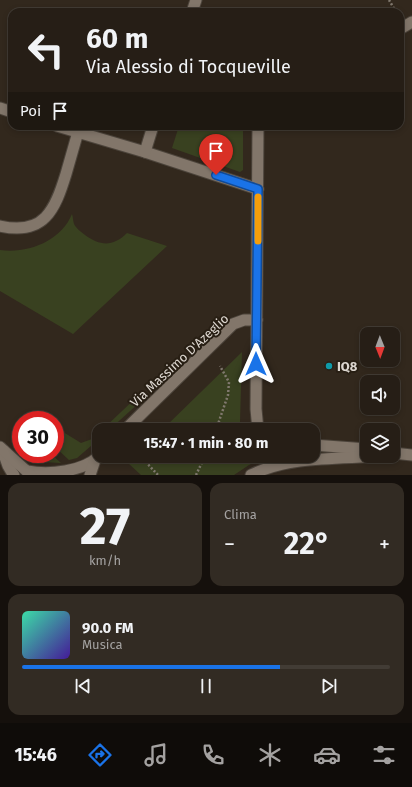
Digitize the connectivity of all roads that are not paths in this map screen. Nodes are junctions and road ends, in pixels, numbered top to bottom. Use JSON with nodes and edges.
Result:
{"nodes":[{"id":1,"x":71,"y":130,"type":"edge"},
{"id":2,"x":152,"y":130,"type":"edge"},
{"id":3,"x":258,"y":130,"type":"edge"},
{"id":4,"x":78,"y":132,"type":"junction"},
{"id":5,"x":145,"y":152,"type":"junction"},
{"id":6,"x":258,"y":189,"type":"junction"},
{"id":7,"x":0,"y":226,"type":"edge"},
{"id":8,"x":257,"y":320,"type":"junction"},
{"id":9,"x":132,"y":423,"type":"edge"},
{"id":10,"x":257,"y":423,"type":"edge"},
{"id":11,"x":320,"y":446,"type":"edge"},
{"id":12,"x":360,"y":448,"type":"edge"},
{"id":13,"x":2,"y":449,"type":"edge"},
{"id":14,"x":400,"y":454,"type":"edge"},
{"id":15,"x":412,"y":455,"type":"edge"},
{"id":16,"x":360,"y":457,"type":"edge"},
{"id":17,"x":92,"y":460,"type":"edge"},
{"id":18,"x":95,"y":463,"type":"edge"},
{"id":19,"x":29,"y":473,"type":"edge"},
{"id":20,"x":14,"y":475,"type":"edge"},
{"id":21,"x":90,"y":475,"type":"edge"},
{"id":22,"x":251,"y":475,"type":"edge"}],
"edges":[{"from":1,"to":4,"type":"street"},
{"from":2,"to":5,"type":"street"},
{"from":3,"to":6,"type":"street"},
{"from":4,"to":5,"type":"street"},
{"from":4,"to":7,"type":"street"},
{"from":5,"to":6,"type":"street"},
{"from":6,"to":8,"type":"street"},
{"from":8,"to":9,"type":"street","name":"Via Massimo D'Azeglio"},
{"from":8,"to":10,"type":"street"},
{"from":11,"to":12,"type":"street"},
{"from":13,"to":19,"type":"street"},
{"from":13,"to":20,"type":"street"},
{"from":14,"to":15,"type":"street"},
{"from":16,"to":22,"type":"street"},
{"from":17,"to":19,"type":"street"},
{"from":18,"to":21,"type":"street"}]}
